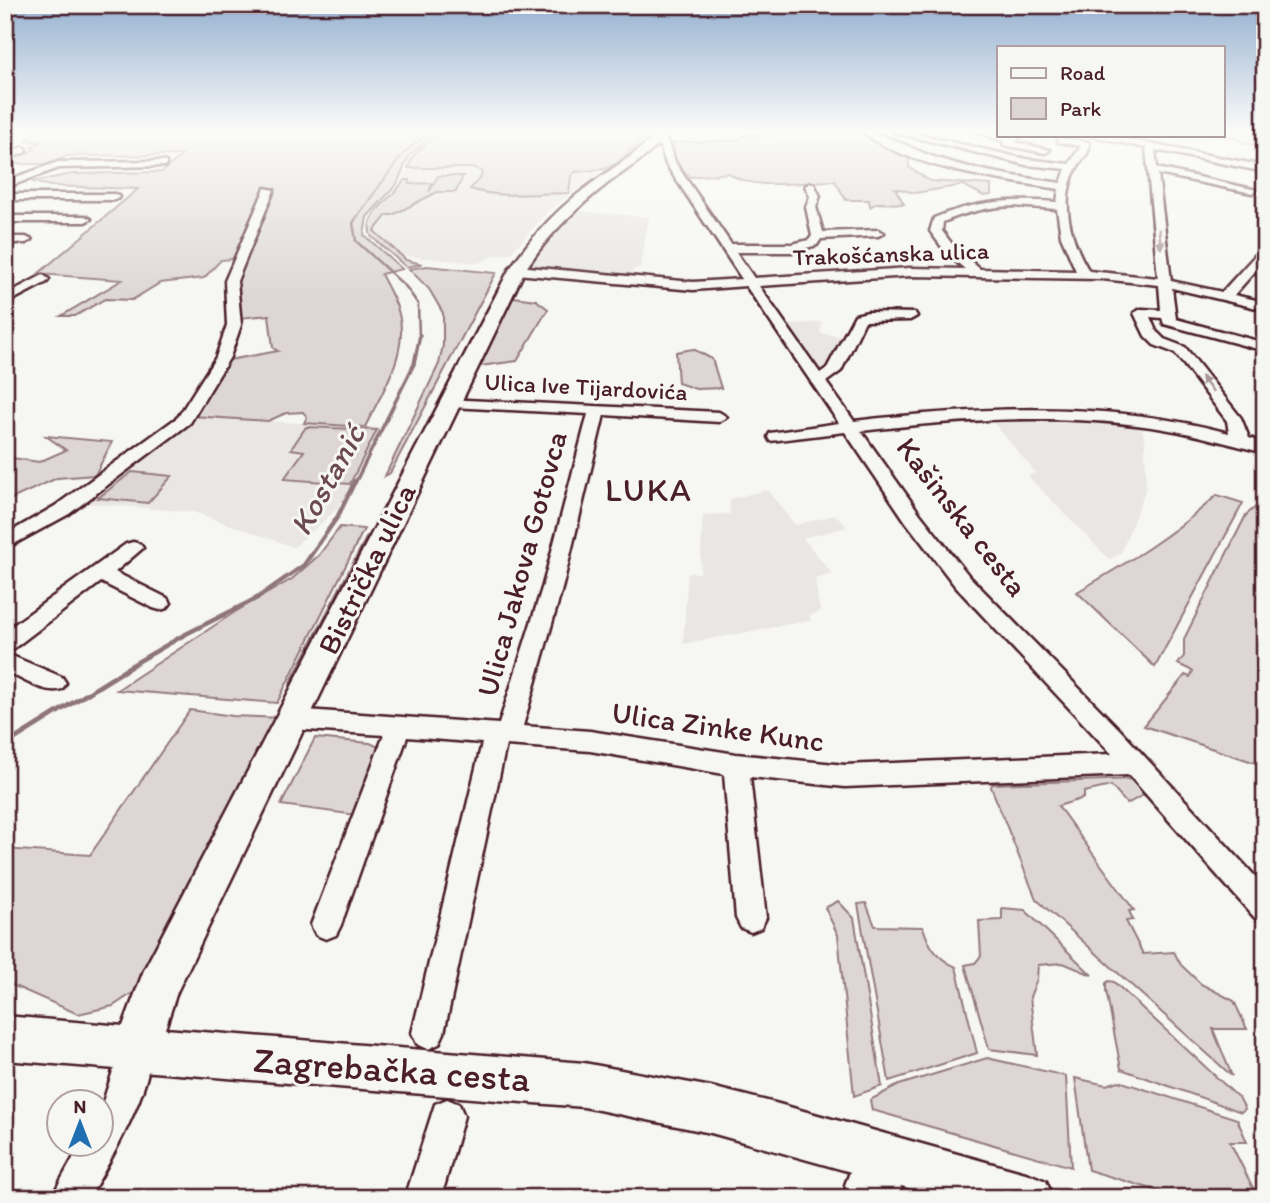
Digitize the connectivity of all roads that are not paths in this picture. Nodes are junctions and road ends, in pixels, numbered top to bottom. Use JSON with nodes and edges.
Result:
{"nodes":[{"id":1,"x":595,"y":186,"type":"edge"},
{"id":2,"x":688,"y":186,"type":"edge"},
{"id":3,"x":810,"y":186,"type":"dead end"},
{"id":4,"x":1061,"y":186,"type":"edge"},
{"id":5,"x":1154,"y":186,"type":"edge"},
{"id":6,"x":1233,"y":186,"type":"edge"},
{"id":7,"x":1066,"y":187,"type":"joint"},
{"id":8,"x":269,"y":190,"type":"dead end"},
{"id":9,"x":1252,"y":190,"type":"dead end"},
{"id":10,"x":5,"y":197,"type":"edge"},
{"id":11,"x":115,"y":197,"type":"dead end"},
{"id":12,"x":1062,"y":206,"type":"junction"},
{"id":13,"x":5,"y":219,"type":"edge"},
{"id":14,"x":85,"y":219,"type":"dead end"},
{"id":15,"x":59,"y":228,"type":"dead end"},
{"id":16,"x":5,"y":229,"type":"edge"},
{"id":17,"x":878,"y":233,"type":"dead end"},
{"id":18,"x":818,"y":236,"type":"junction"},
{"id":19,"x":5,"y":240,"type":"edge"},
{"id":20,"x":26,"y":240,"type":"dead end"},
{"id":21,"x":730,"y":248,"type":"junction"},
{"id":22,"x":1265,"y":252,"type":"edge"},
{"id":23,"x":517,"y":270,"type":"junction"},
{"id":24,"x":976,"y":272,"type":"junction"},
{"id":25,"x":1084,"y":274,"type":"junction"},
{"id":26,"x":43,"y":279,"type":"dead end"},
{"id":27,"x":751,"y":283,"type":"junction"},
{"id":28,"x":1164,"y":283,"type":"junction"},
{"id":29,"x":986,"y":285,"type":"dead end"},
{"id":30,"x":1225,"y":297,"type":"junction"},
{"id":31,"x":5,"y":300,"type":"edge"},
{"id":32,"x":1265,"y":306,"type":"edge"},
{"id":33,"x":1167,"y":314,"type":"junction"},
{"id":34,"x":910,"y":316,"type":"dead end"},
{"id":35,"x":1265,"y":347,"type":"edge"},
{"id":36,"x":818,"y":380,"type":"junction"},
{"id":37,"x":451,"y":402,"type":"junction"},
{"id":38,"x":597,"y":410,"type":"junction"},
{"id":39,"x":719,"y":417,"type":"dead end"},
{"id":40,"x":850,"y":426,"type":"junction"},
{"id":41,"x":776,"y":437,"type":"dead end"},
{"id":42,"x":1242,"y":441,"type":"junction"},
{"id":43,"x":1265,"y":449,"type":"edge"},
{"id":44,"x":5,"y":543,"type":"edge"},
{"id":45,"x":133,"y":548,"type":"dead end"},
{"id":46,"x":100,"y":573,"type":"junction"},
{"id":47,"x":160,"y":603,"type":"dead end"},
{"id":48,"x":5,"y":643,"type":"edge"},
{"id":49,"x":5,"y":661,"type":"edge"},
{"id":50,"x":54,"y":682,"type":"dead end"},
{"id":51,"x":292,"y":719,"type":"junction"},
{"id":52,"x":399,"y":727,"type":"junction"},
{"id":53,"x":502,"y":735,"type":"junction"},
{"id":54,"x":1135,"y":764,"type":"junction"},
{"id":55,"x":736,"y":765,"type":"junction"},
{"id":56,"x":1265,"y":908,"type":"edge"},
{"id":57,"x":751,"y":918,"type":"dead end"},
{"id":58,"x":326,"y":925,"type":"dead end"},
{"id":59,"x":428,"y":1032,"type":"dead end"},
{"id":60,"x":5,"y":1038,"type":"edge"},
{"id":61,"x":136,"y":1049,"type":"junction"},
{"id":62,"x":116,"y":1112,"type":"edge"},
{"id":63,"x":447,"y":1116,"type":"dead end"},
{"id":64,"x":92,"y":1158,"type":"edge"},
{"id":65,"x":69,"y":1198,"type":"edge"},
{"id":66,"x":423,"y":1198,"type":"edge"},
{"id":67,"x":1029,"y":1198,"type":"edge"}],
"edges":[{"from":1,"to":23,"type":"main road","name":"Bistrička ulica"},
{"from":2,"to":21,"type":"street","name":"Kašinska cesta"},
{"from":3,"to":18,"type":"street"},
{"from":4,"to":7,"type":"street"},
{"from":5,"to":28,"type":"street","one_way":true},
{"from":6,"to":9,"type":"street"},
{"from":7,"to":12,"type":"street"},
{"from":8,"to":44,"type":"street"},
{"from":10,"to":11,"type":"street"},
{"from":12,"to":24,"type":"street"},
{"from":12,"to":25,"type":"street"},
{"from":13,"to":14,"type":"street"},
{"from":15,"to":16,"type":"street"},
{"from":17,"to":18,"type":"street"},
{"from":18,"to":21,"type":"street"},
{"from":19,"to":20,"type":"street"},
{"from":21,"to":27,"type":"street","name":"Kašinska cesta"},
{"from":22,"to":30,"type":"street"},
{"from":23,"to":27,"type":"street","name":"Trakošćanska ulica"},
{"from":23,"to":37,"type":"main road","name":"Bistrička ulica"},
{"from":24,"to":25,"type":"street","name":"Trakošćanska ulica"},
{"from":24,"to":27,"type":"street","name":"Trakošćanska ulica"},
{"from":24,"to":29,"type":"street"},
{"from":25,"to":28,"type":"street","name":"Trakošćanska ulica"},
{"from":26,"to":31,"type":"street"},
{"from":27,"to":36,"type":"street","name":"Kašinska cesta"},
{"from":28,"to":30,"type":"street","name":"Trakošćanska ulica"},
{"from":28,"to":33,"type":"street"},
{"from":30,"to":32,"type":"street","name":"Trakošćanska ulica"},
{"from":33,"to":35,"type":"street"},
{"from":42,"to":33,"type":"street","one_way":true},
{"from":34,"to":36,"type":"street"},
{"from":36,"to":40,"type":"street","name":"Kašinska cesta"},
{"from":37,"to":38,"type":"street","name":"Ulica Ive Tijardovića"},
{"from":37,"to":51,"type":"main road","name":"Bistrička ulica"},
{"from":38,"to":39,"type":"street","name":"Ulica Ive Tijardovića"},
{"from":38,"to":53,"type":"street","name":"Ulica Jakova Gotovca"},
{"from":40,"to":41,"type":"street"},
{"from":40,"to":42,"type":"street"},
{"from":40,"to":54,"type":"street","name":"Kašinska cesta"},
{"from":42,"to":43,"type":"street"},
{"from":45,"to":46,"type":"street"},
{"from":46,"to":47,"type":"street"},
{"from":46,"to":48,"type":"street"},
{"from":49,"to":50,"type":"street"},
{"from":51,"to":52,"type":"street","name":"Ulica Zinke Kunc"},
{"from":51,"to":61,"type":"main road","name":"Bistrička ulica"},
{"from":52,"to":53,"type":"street","name":"Ulica Zinke Kunc"},
{"from":52,"to":58,"type":"street"},
{"from":53,"to":55,"type":"street","name":"Ulica Zinke Kunc"},
{"from":53,"to":59,"type":"street","name":"Ulica Jakova Gotovca"},
{"from":54,"to":55,"type":"street","name":"Ulica Zinke Kunc"},
{"from":54,"to":56,"type":"street","name":"Kašinska cesta"},
{"from":55,"to":57,"type":"street"},
{"from":60,"to":61,"type":"main road","name":"Zagrebačka cesta"},
{"from":61,"to":62,"type":"street"},
{"from":61,"to":67,"type":"main road","name":"Zagrebačka cesta"},
{"from":63,"to":66,"type":"street"},
{"from":64,"to":65,"type":"street"}]}
